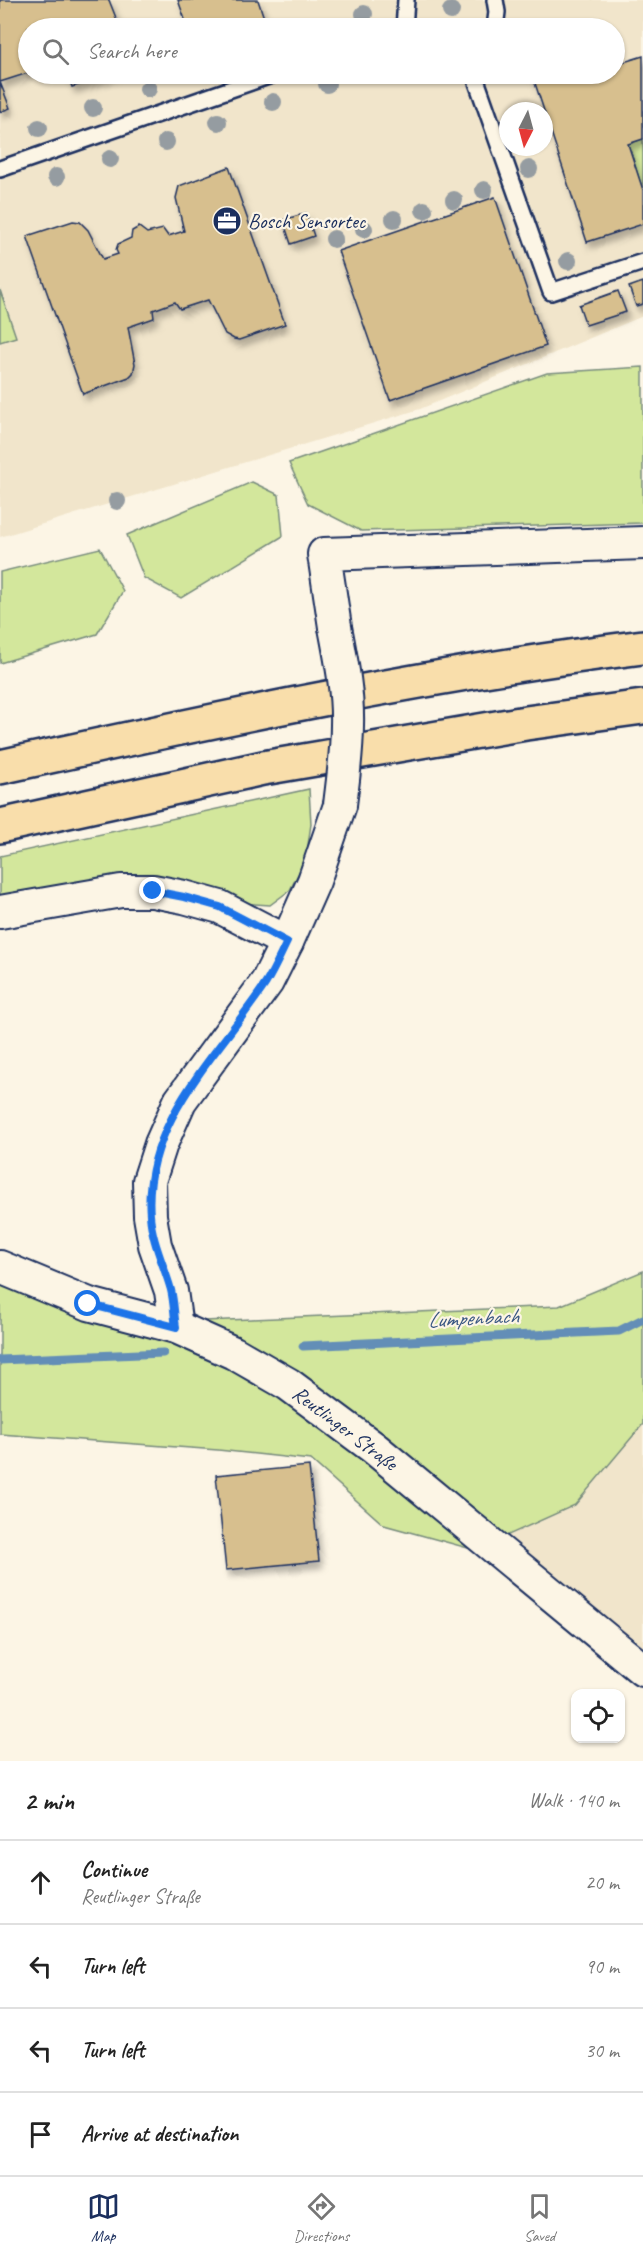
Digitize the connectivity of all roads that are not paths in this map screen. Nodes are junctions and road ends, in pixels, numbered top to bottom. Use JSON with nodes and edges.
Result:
{"nodes":[{"id":1,"x":406,"y":0,"type":"edge"},
{"id":2,"x":495,"y":0,"type":"edge"},
{"id":3,"x":405,"y":18,"type":"edge"},
{"id":4,"x":496,"y":18,"type":"edge"},
{"id":5,"x":245,"y":84,"type":"edge"},
{"id":6,"x":478,"y":84,"type":"edge"},
{"id":7,"x":0,"y":169,"type":"edge"},
{"id":8,"x":643,"y":262,"type":"edge"},
{"id":9,"x":643,"y":543,"type":"edge"},
{"id":10,"x":643,"y":647,"type":"edge"},
{"id":11,"x":643,"y":707,"type":"edge"},
{"id":12,"x":0,"y":767,"type":"edge"},
{"id":13,"x":0,"y":826,"type":"edge"},
{"id":14,"x":0,"y":912,"type":"edge"},
{"id":15,"x":287,"y":942,"type":"junction"},
{"id":16,"x":0,"y":1267,"type":"edge"},
{"id":17,"x":176,"y":1327,"type":"junction"},
{"id":18,"x":643,"y":1670,"type":"edge"}],
"edges":[{"from":1,"to":3,"type":"lane"},
{"from":2,"to":4,"type":"lane"},
{"from":5,"to":7,"type":"lane"},
{"from":6,"to":8,"type":"lane"},
{"from":9,"to":15,"type":"street","bridge":true},
{"from":10,"to":12,"type":"highway"},
{"from":11,"to":13,"type":"highway"},
{"from":14,"to":15,"type":"street"},
{"from":15,"to":17,"type":"street"},
{"from":16,"to":17,"type":"street","name":"Reutlinger Straße"},
{"from":17,"to":18,"type":"street","name":"Reutlinger Straße"}]}
